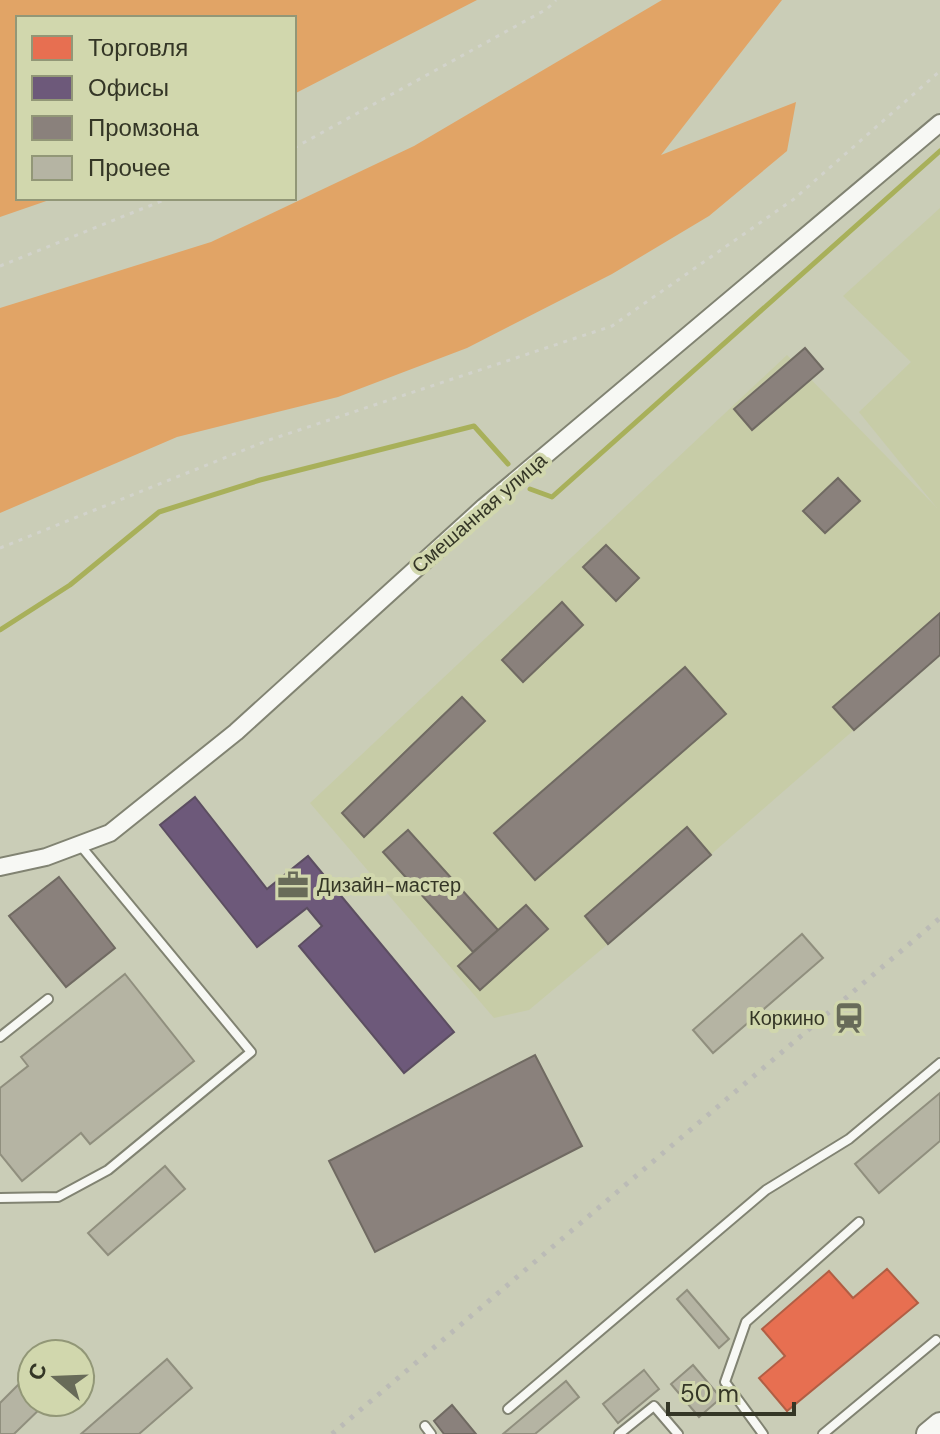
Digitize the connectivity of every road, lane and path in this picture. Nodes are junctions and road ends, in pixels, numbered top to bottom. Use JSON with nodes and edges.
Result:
{"nodes":[{"id":1,"x":556,"y":0,"type":"edge"},
{"id":2,"x":940,"y":71,"type":"edge"},
{"id":3,"x":940,"y":123,"type":"edge"},
{"id":4,"x":296,"y":147,"type":"edge"},
{"id":5,"x":164,"y":200,"type":"edge"},
{"id":6,"x":0,"y":266,"type":"edge"},
{"id":7,"x":0,"y":548,"type":"edge"},
{"id":8,"x":79,"y":844,"type":"junction"},
{"id":9,"x":0,"y":867,"type":"edge"},
{"id":10,"x":48,"y":999,"type":"dead end"},
{"id":11,"x":0,"y":1037,"type":"edge"},
{"id":12,"x":940,"y":1063,"type":"edge"},
{"id":13,"x":1,"y":1197,"type":"edge"},
{"id":14,"x":859,"y":1222,"type":"dead end"},
{"id":15,"x":936,"y":1340,"type":"dead end"},
{"id":16,"x":508,"y":1409,"type":"dead end"},
{"id":17,"x":940,"y":1424,"type":"edge"},
{"id":18,"x":619,"y":1434,"type":"edge"},
{"id":19,"x":678,"y":1434,"type":"edge"},
{"id":20,"x":763,"y":1434,"type":"edge"},
{"id":21,"x":823,"y":1434,"type":"edge"},
{"id":22,"x":928,"y":1434,"type":"edge"}],
"edges":[{"from":1,"to":4,"type":"path"},
{"from":2,"to":7,"type":"path"},
{"from":3,"to":8,"type":"street","name":"Смешанная улица"},
{"from":5,"to":6,"type":"path"},
{"from":8,"to":9,"type":"street","name":"Смешанная улица"},
{"from":8,"to":13,"type":"lane"},
{"from":10,"to":11,"type":"lane"},
{"from":12,"to":16,"type":"lane"},
{"from":14,"to":20,"type":"lane"},
{"from":15,"to":21,"type":"lane"},
{"from":17,"to":22,"type":"main road"},
{"from":18,"to":19,"type":"lane"}]}
